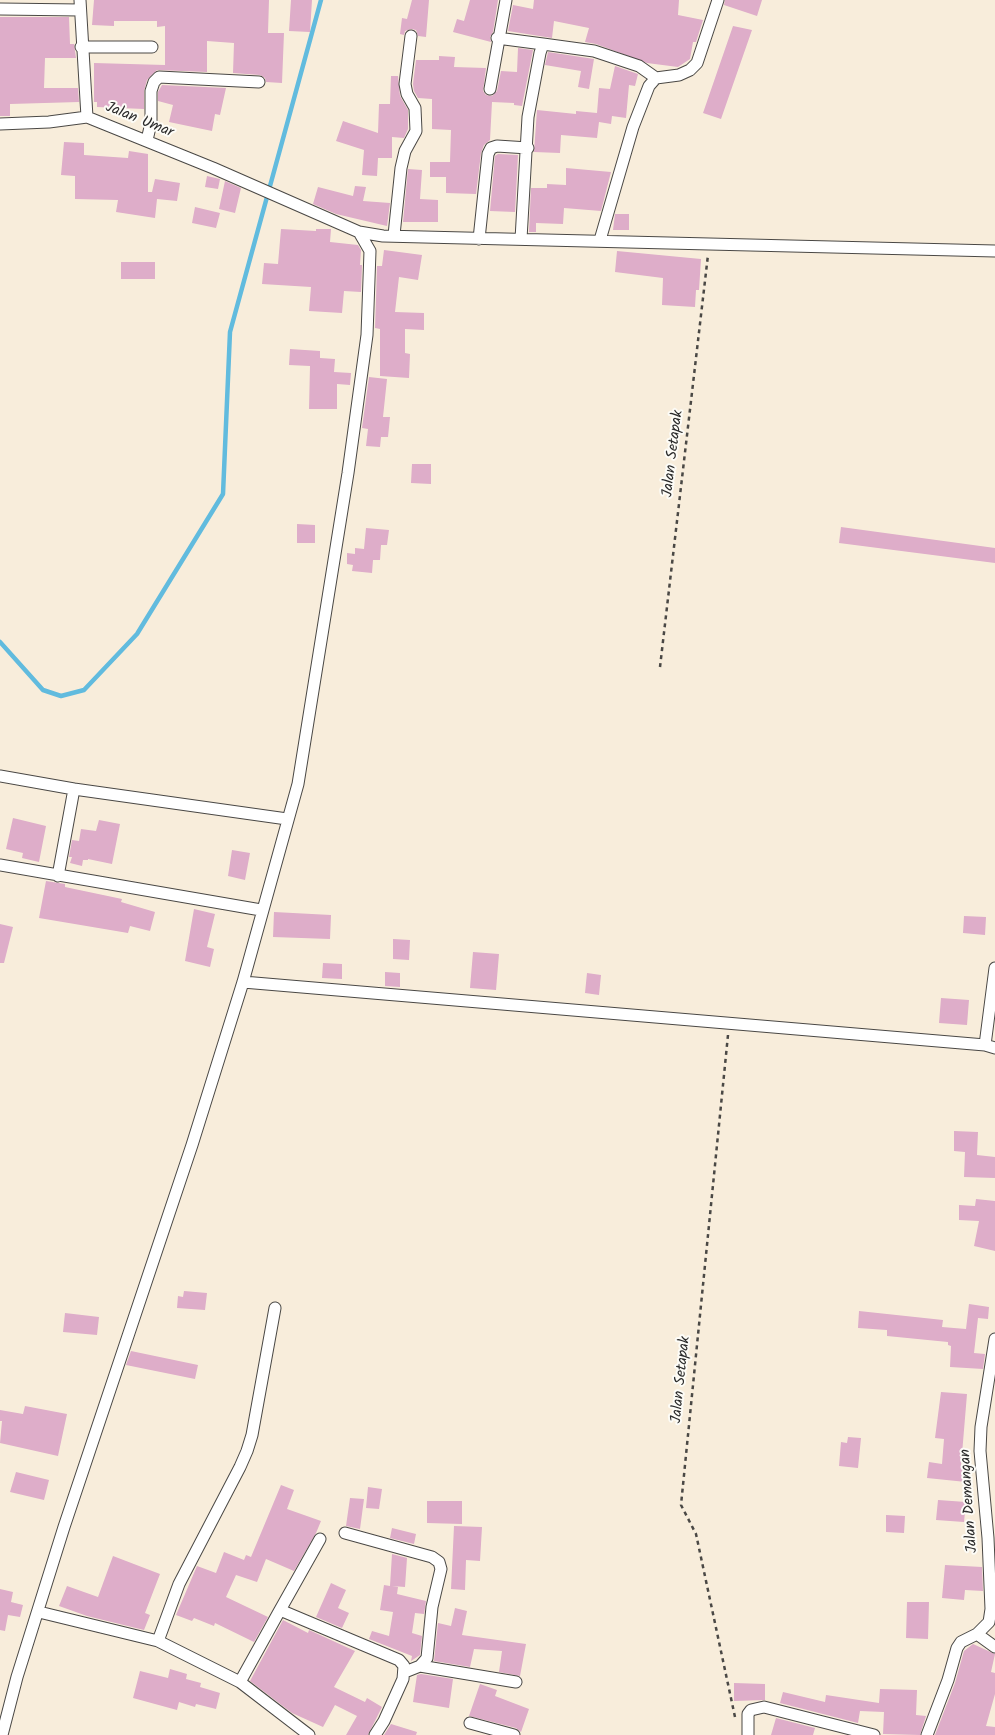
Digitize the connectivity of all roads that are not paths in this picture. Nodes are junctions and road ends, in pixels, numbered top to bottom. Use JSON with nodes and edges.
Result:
{"nodes":[{"id":1,"x":506,"y":0,"type":"edge"},
{"id":2,"x":718,"y":0,"type":"edge"},
{"id":3,"x":80,"y":5,"type":"edge"},
{"id":4,"x":0,"y":9,"type":"edge"},
{"id":5,"x":411,"y":36,"type":"dead end"},
{"id":6,"x":497,"y":38,"type":"junction"},
{"id":7,"x":543,"y":44,"type":"junction"},
{"id":8,"x":81,"y":47,"type":"junction"},
{"id":9,"x":152,"y":47,"type":"dead end"},
{"id":10,"x":656,"y":78,"type":"junction"},
{"id":11,"x":259,"y":82,"type":"dead end"},
{"id":12,"x":490,"y":89,"type":"dead end"},
{"id":13,"x":87,"y":117,"type":"junction"},
{"id":14,"x":0,"y":124,"type":"edge"},
{"id":15,"x":147,"y":140,"type":"junction"},
{"id":16,"x":528,"y":148,"type":"junction"},
{"id":17,"x":359,"y":232,"type":"junction"},
{"id":18,"x":388,"y":236,"type":"junction"},
{"id":19,"x":479,"y":239,"type":"junction"},
{"id":20,"x":521,"y":239,"type":"junction"},
{"id":21,"x":600,"y":240,"type":"junction"},
{"id":22,"x":370,"y":251,"type":"junction"},
{"id":23,"x":995,"y":251,"type":"edge"},
{"id":24,"x":0,"y":776,"type":"edge"},
{"id":25,"x":74,"y":789,"type":"junction"},
{"id":26,"x":287,"y":819,"type":"junction"},
{"id":27,"x":0,"y":865,"type":"edge"},
{"id":28,"x":58,"y":876,"type":"junction"},
{"id":29,"x":262,"y":910,"type":"junction"},
{"id":30,"x":995,"y":968,"type":"edge"},
{"id":31,"x":243,"y":982,"type":"junction"},
{"id":32,"x":990,"y":1047,"type":"edge"},
{"id":33,"x":275,"y":1308,"type":"dead end"},
{"id":34,"x":995,"y":1339,"type":"edge"},
{"id":35,"x":345,"y":1533,"type":"dead end"},
{"id":36,"x":992,"y":1538,"type":"edge"},
{"id":37,"x":320,"y":1539,"type":"dead end"},
{"id":38,"x":280,"y":1610,"type":"junction"},
{"id":39,"x":39,"y":1612,"type":"junction"},
{"id":40,"x":977,"y":1634,"type":"junction"},
{"id":41,"x":158,"y":1641,"type":"junction"},
{"id":42,"x":995,"y":1648,"type":"edge"},
{"id":43,"x":420,"y":1666,"type":"junction"},
{"id":44,"x":405,"y":1672,"type":"junction"},
{"id":45,"x":240,"y":1682,"type":"junction"},
{"id":46,"x":516,"y":1682,"type":"dead end"},
{"id":47,"x":470,"y":1722,"type":"dead end"},
{"id":48,"x":852,"y":1733,"type":"edge"},
{"id":49,"x":2,"y":1735,"type":"edge"},
{"id":50,"x":309,"y":1735,"type":"edge"},
{"id":51,"x":375,"y":1735,"type":"edge"},
{"id":52,"x":514,"y":1735,"type":"edge"},
{"id":53,"x":748,"y":1735,"type":"edge"},
{"id":54,"x":874,"y":1735,"type":"edge"},
{"id":55,"x":927,"y":1735,"type":"edge"}],
"edges":[{"from":1,"to":6,"type":"street"},
{"from":2,"to":10,"type":"street"},
{"from":3,"to":4,"type":"street"},
{"from":3,"to":8,"type":"street","name":"Jalan Umar"},
{"from":5,"to":18,"type":"street"},
{"from":6,"to":7,"type":"street"},
{"from":6,"to":12,"type":"street"},
{"from":7,"to":10,"type":"street"},
{"from":7,"to":16,"type":"street"},
{"from":8,"to":9,"type":"street"},
{"from":8,"to":13,"type":"street","name":"Jalan Umar"},
{"from":10,"to":21,"type":"street"},
{"from":11,"to":15,"type":"street"},
{"from":13,"to":14,"type":"street"},
{"from":13,"to":15,"type":"street","name":"Jalan Umar"},
{"from":15,"to":17,"type":"street","name":"Jalan Umar"},
{"from":16,"to":19,"type":"street"},
{"from":16,"to":20,"type":"street"},
{"from":17,"to":18,"type":"street","name":"Jalan Umar"},
{"from":17,"to":22,"type":"street"},
{"from":18,"to":19,"type":"street","name":"Jalan Umar"},
{"from":18,"to":22,"type":"street"},
{"from":19,"to":20,"type":"street","name":"Jalan Umar"},
{"from":20,"to":21,"type":"street","name":"Jalan Umar"},
{"from":21,"to":23,"type":"street","name":"Jalan Umar"},
{"from":22,"to":26,"type":"street"},
{"from":24,"to":25,"type":"street"},
{"from":25,"to":26,"type":"street"},
{"from":25,"to":28,"type":"street"},
{"from":26,"to":29,"type":"street"},
{"from":27,"to":28,"type":"street"},
{"from":28,"to":29,"type":"street"},
{"from":29,"to":31,"type":"street"},
{"from":30,"to":32,"type":"street"},
{"from":31,"to":32,"type":"street"},
{"from":31,"to":39,"type":"street"},
{"from":33,"to":41,"type":"street"},
{"from":34,"to":36,"type":"street","name":"Jalan Demangan"},
{"from":35,"to":43,"type":"street"},
{"from":36,"to":40,"type":"street","name":"Jalan Demangan"},
{"from":37,"to":38,"type":"street"},
{"from":38,"to":44,"type":"street"},
{"from":38,"to":45,"type":"street"},
{"from":39,"to":41,"type":"street"},
{"from":39,"to":49,"type":"street"},
{"from":40,"to":42,"type":"street"},
{"from":40,"to":55,"type":"street"},
{"from":41,"to":45,"type":"street"},
{"from":43,"to":44,"type":"street"},
{"from":43,"to":46,"type":"street"},
{"from":44,"to":51,"type":"street"},
{"from":45,"to":50,"type":"street"},
{"from":47,"to":52,"type":"street"},
{"from":48,"to":53,"type":"street"},
{"from":48,"to":54,"type":"street"}]}
